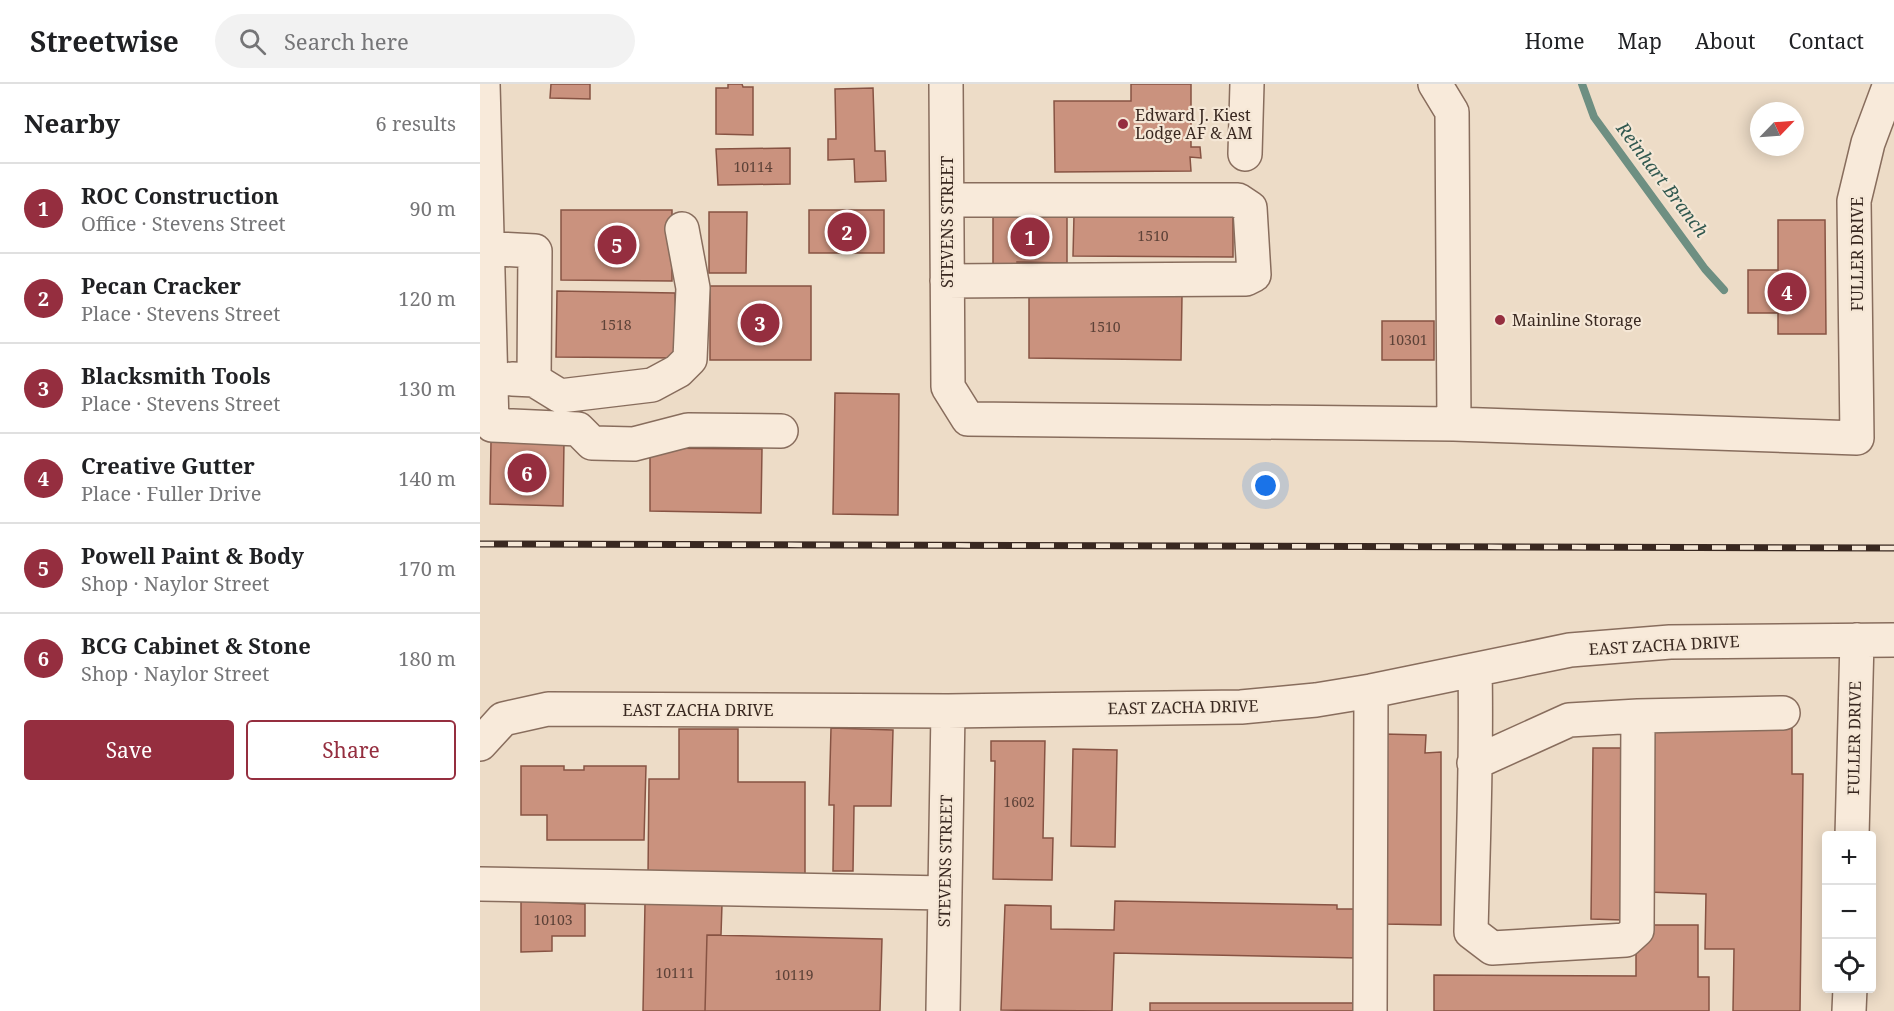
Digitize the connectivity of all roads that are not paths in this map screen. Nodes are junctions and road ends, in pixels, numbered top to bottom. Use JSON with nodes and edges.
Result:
{"nodes":[{"id":1,"x":483,"y":84,"type":"edge"},
{"id":2,"x":946,"y":84,"type":"edge"},
{"id":3,"x":1247,"y":84,"type":"edge"},
{"id":4,"x":1435,"y":84,"type":"edge"},
{"id":5,"x":1890,"y":84,"type":"edge"},
{"id":6,"x":1245,"y":154,"type":"dead end"},
{"id":7,"x":947,"y":200,"type":"junction"},
{"id":8,"x":682,"y":229,"type":"dead end"},
{"id":9,"x":483,"y":248,"type":"edge"},
{"id":10,"x":948,"y":281,"type":"junction"},
{"id":11,"x":534,"y":380,"type":"junction"},
{"id":12,"x":486,"y":388,"type":"edge"},
{"id":13,"x":1454,"y":424,"type":"junction"},
{"id":14,"x":781,"y":431,"type":"dead end"},
{"id":15,"x":1857,"y":640,"type":"junction"},
{"id":16,"x":1894,"y":640,"type":"edge"},
{"id":17,"x":1475,"y":670,"type":"junction"},
{"id":18,"x":1371,"y":692,"type":"junction"},
{"id":19,"x":948,"y":711,"type":"junction"},
{"id":20,"x":1783,"y":712,"type":"dead end"},
{"id":21,"x":1638,"y":716,"type":"junction"},
{"id":22,"x":480,"y":744,"type":"edge"},
{"id":23,"x":1474,"y":763,"type":"junction"},
{"id":24,"x":1852,"y":831,"type":"edge"},
{"id":25,"x":480,"y":884,"type":"edge"},
{"id":26,"x":945,"y":893,"type":"junction"},
{"id":27,"x":1850,"y":993,"type":"edge"},
{"id":28,"x":943,"y":1011,"type":"edge"},
{"id":29,"x":1370,"y":1011,"type":"edge"},
{"id":30,"x":1849,"y":1011,"type":"edge"}],
"edges":[{"from":1,"to":9,"type":"street"},
{"from":2,"to":7,"type":"street","name":"STEVENS STREET"},
{"from":3,"to":6,"type":"street"},
{"from":4,"to":13,"type":"street"},
{"from":5,"to":13,"type":"street","name":"FULLER DRIVE"},
{"from":7,"to":10,"type":"street","name":"STEVENS STREET"},
{"from":7,"to":10,"type":"street"},
{"from":8,"to":11,"type":"street"},
{"from":9,"to":11,"type":"street"},
{"from":9,"to":12,"type":"street"},
{"from":10,"to":13,"type":"street","name":"STEVENS STREET"},
{"from":11,"to":12,"type":"street"},
{"from":12,"to":14,"type":"street"},
{"from":15,"to":16,"type":"street","name":"EAST ZACHA DRIVE"},
{"from":15,"to":17,"type":"street","name":"EAST ZACHA DRIVE"},
{"from":15,"to":24,"type":"street","name":"FULLER DRIVE"},
{"from":17,"to":18,"type":"street","name":"EAST ZACHA DRIVE"},
{"from":17,"to":23,"type":"street"},
{"from":18,"to":19,"type":"street","name":"EAST ZACHA DRIVE"},
{"from":18,"to":29,"type":"street"},
{"from":19,"to":22,"type":"street","name":"EAST ZACHA DRIVE"},
{"from":19,"to":26,"type":"street","name":"STEVENS STREET"},
{"from":20,"to":21,"type":"street"},
{"from":21,"to":23,"type":"street"},
{"from":21,"to":23,"type":"street"},
{"from":25,"to":26,"type":"street"},
{"from":26,"to":28,"type":"street","name":"STEVENS STREET"},
{"from":27,"to":30,"type":"street"}]}
